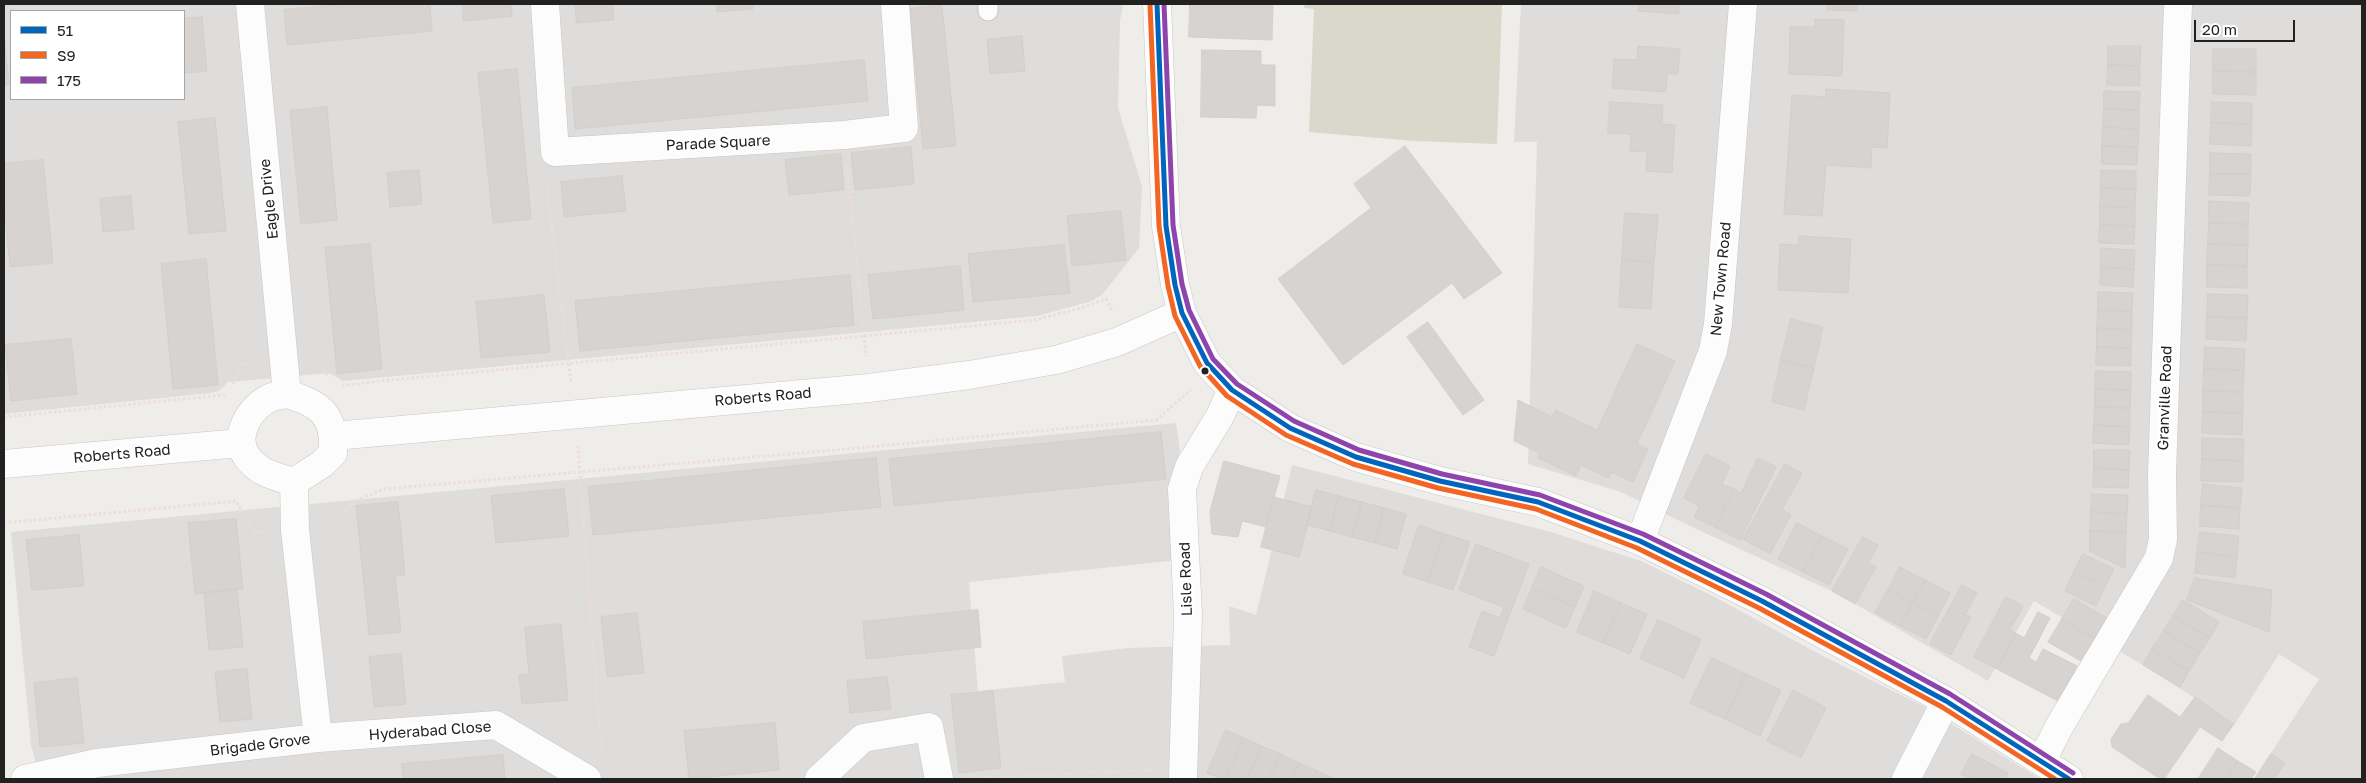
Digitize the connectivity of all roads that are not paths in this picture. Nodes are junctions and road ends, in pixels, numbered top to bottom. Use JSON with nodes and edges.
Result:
{"nodes":[{"id":1,"x":250,"y":4,"type":"edge"},
{"id":2,"x":545,"y":4,"type":"edge"},
{"id":3,"x":895,"y":4,"type":"edge"},
{"id":4,"x":1157,"y":4,"type":"edge"},
{"id":5,"x":1743,"y":4,"type":"edge"},
{"id":6,"x":2178,"y":4,"type":"edge"},
{"id":7,"x":1182,"y":314,"type":"junction"},
{"id":8,"x":1223,"y":380,"type":"junction"},
{"id":9,"x":287,"y":394,"type":"junction"},
{"id":10,"x":334,"y":436,"type":"junction"},
{"id":11,"x":240,"y":443,"type":"junction"},
{"id":12,"x":4,"y":464,"type":"edge"},
{"id":13,"x":294,"y":482,"type":"junction"},
{"id":14,"x":1640,"y":541,"type":"junction"},
{"id":15,"x":1946,"y":701,"type":"junction"},
{"id":16,"x":318,"y":738,"type":"junction"},
{"id":17,"x":2042,"y":760,"type":"junction"},
{"id":18,"x":594,"y":769,"type":"edge"},
{"id":19,"x":1183,"y":774,"type":"edge"},
{"id":20,"x":25,"y":779,"type":"edge"},
{"id":21,"x":819,"y":779,"type":"edge"},
{"id":22,"x":939,"y":779,"type":"edge"},
{"id":23,"x":1906,"y":779,"type":"edge"},
{"id":24,"x":2069,"y":779,"type":"edge"}],
"edges":[{"from":1,"to":9,"type":"street","name":"Eagle Drive"},
{"from":2,"to":3,"type":"street","name":"Parade Square"},
{"from":4,"to":7,"type":"street"},
{"from":5,"to":14,"type":"street","name":"New Town Road"},
{"from":6,"to":17,"type":"street","name":"Granville Road"},
{"from":7,"to":8,"type":"street"},
{"from":7,"to":10,"type":"street","name":"Roberts Road"},
{"from":8,"to":14,"type":"street"},
{"from":8,"to":19,"type":"street","name":"Lisle Road"},
{"from":9,"to":10,"type":"street"},
{"from":9,"to":11,"type":"street"},
{"from":10,"to":13,"type":"street"},
{"from":11,"to":12,"type":"street","name":"Roberts Road"},
{"from":11,"to":13,"type":"street"},
{"from":13,"to":16,"type":"street","name":"Brigade Grove"},
{"from":14,"to":15,"type":"street"},
{"from":15,"to":17,"type":"street"},
{"from":15,"to":23,"type":"street"},
{"from":16,"to":18,"type":"street","name":"Hyderabad Close"},
{"from":16,"to":20,"type":"street","name":"Brigade Grove"},
{"from":17,"to":24,"type":"street"},
{"from":21,"to":22,"type":"street"}]}
